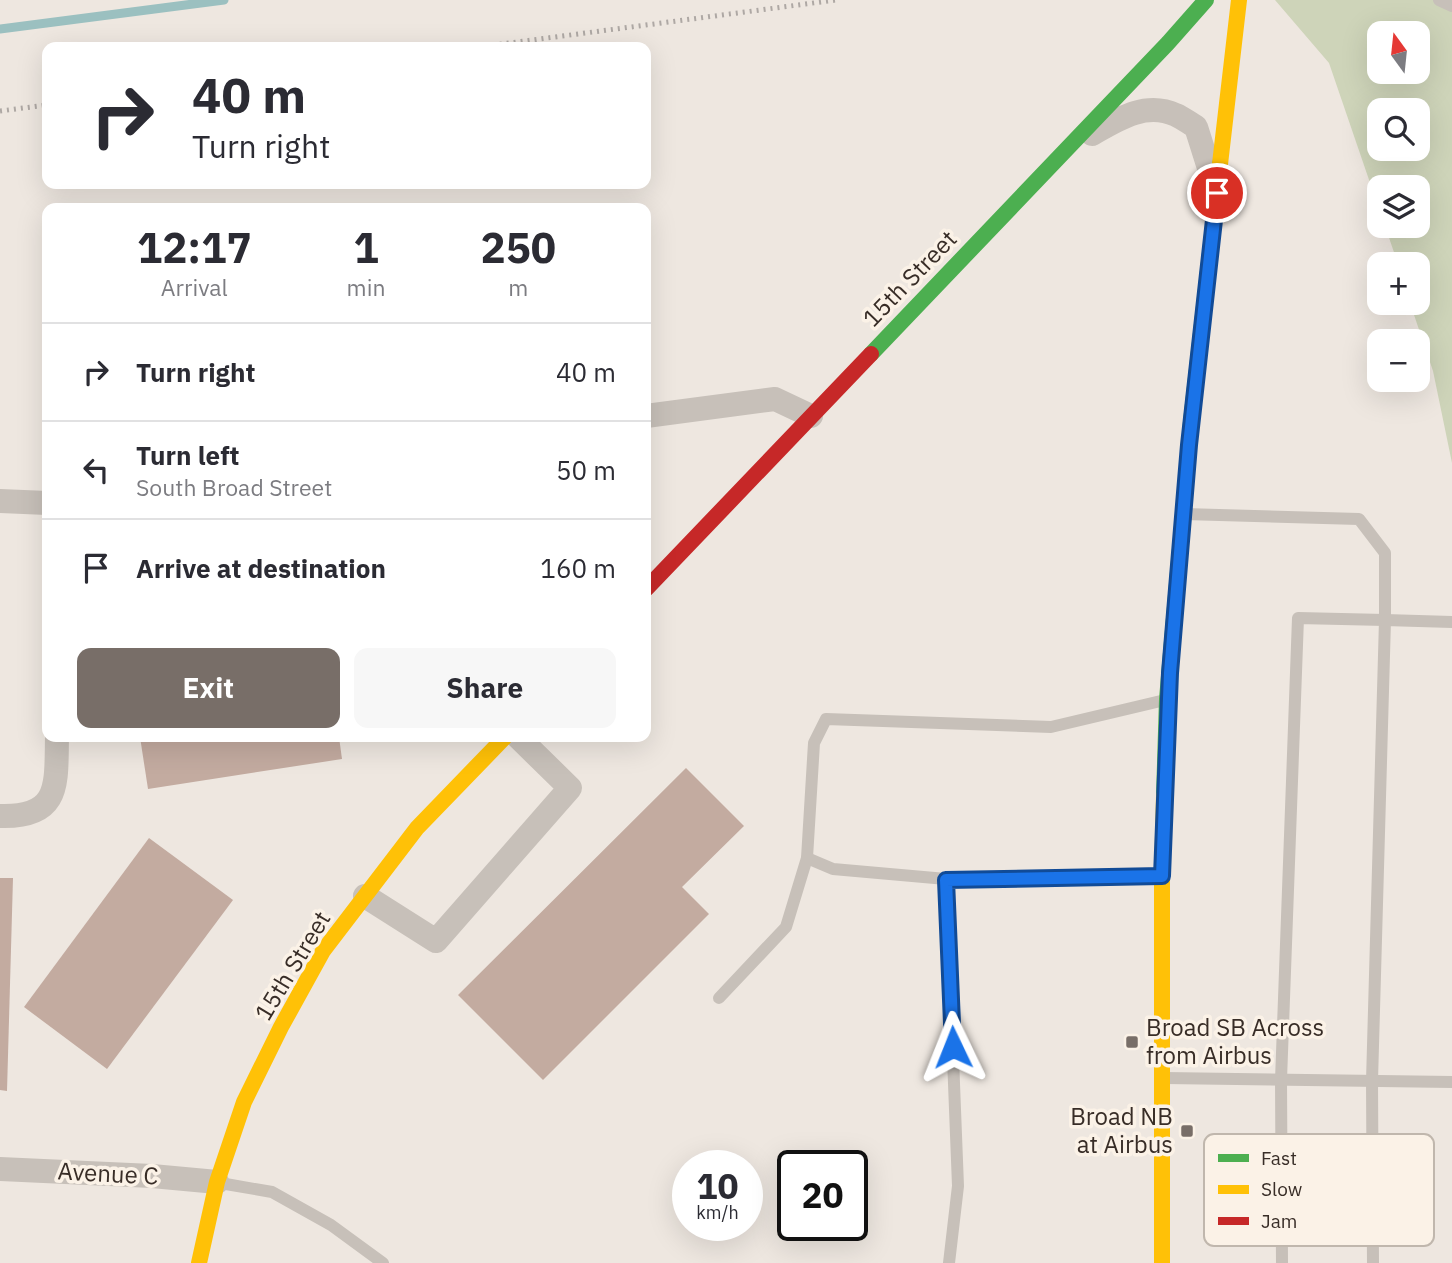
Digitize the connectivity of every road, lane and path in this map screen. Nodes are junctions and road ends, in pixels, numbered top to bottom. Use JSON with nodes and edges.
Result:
{"nodes":[{"id":1,"x":1206,"y":0,"type":"edge"},
{"id":2,"x":1239,"y":0,"type":"edge"},
{"id":3,"x":1440,"y":0,"type":"edge"},
{"id":4,"x":1452,"y":6,"type":"edge"},
{"id":5,"x":1062,"y":153,"type":"junction"},
{"id":6,"x":1217,"y":193,"type":"junction"},
{"id":7,"x":651,"y":415,"type":"edge"},
{"id":8,"x":811,"y":416,"type":"junction"},
{"id":9,"x":0,"y":501,"type":"edge"},
{"id":10,"x":42,"y":503,"type":"edge"},
{"id":11,"x":1182,"y":513,"type":"junction"},
{"id":12,"x":651,"y":584,"type":"edge"},
{"id":13,"x":1385,"y":620,"type":"junction"},
{"id":14,"x":1452,"y":622,"type":"edge"},
{"id":15,"x":1167,"y":699,"type":"junction"},
{"id":16,"x":57,"y":742,"type":"edge"},
{"id":17,"x":500,"y":742,"type":"edge"},
{"id":18,"x":523,"y":742,"type":"edge"},
{"id":19,"x":0,"y":816,"type":"edge"},
{"id":20,"x":807,"y":858,"type":"junction"},
{"id":21,"x":1162,"y":876,"type":"junction"},
{"id":22,"x":946,"y":880,"type":"junction"},
{"id":23,"x":365,"y":896,"type":"junction"},
{"id":24,"x":719,"y":998,"type":"dead end"},
{"id":25,"x":1161,"y":1077,"type":"junction"},
{"id":26,"x":1280,"y":1080,"type":"junction"},
{"id":27,"x":1372,"y":1081,"type":"junction"},
{"id":28,"x":1452,"y":1082,"type":"edge"},
{"id":29,"x":1281,"y":1134,"type":"edge"},
{"id":30,"x":1372,"y":1134,"type":"edge"},
{"id":31,"x":0,"y":1169,"type":"edge"},
{"id":32,"x":217,"y":1182,"type":"junction"},
{"id":33,"x":199,"y":1263,"type":"edge"},
{"id":34,"x":383,"y":1263,"type":"edge"},
{"id":35,"x":949,"y":1263,"type":"edge"},
{"id":36,"x":1162,"y":1263,"type":"edge"}],
"edges":[{"from":1,"to":5,"type":"street","name":"15th Street"},
{"from":2,"to":6,"type":"street"},
{"from":3,"to":4,"type":"lane"},
{"from":5,"to":6,"type":"street"},
{"from":5,"to":8,"type":"street","name":"15th Street"},
{"from":6,"to":11,"type":"street"},
{"from":7,"to":8,"type":"street"},
{"from":8,"to":12,"type":"street","name":"15th Street"},
{"from":9,"to":10,"type":"street"},
{"from":11,"to":13,"type":"lane"},
{"from":11,"to":15,"type":"street"},
{"from":13,"to":14,"type":"lane"},
{"from":13,"to":26,"type":"lane"},
{"from":13,"to":27,"type":"lane"},
{"from":15,"to":20,"type":"lane"},
{"from":15,"to":21,"type":"street"},
{"from":16,"to":19,"type":"street"},
{"from":17,"to":23,"type":"street","name":"15th Street"},
{"from":18,"to":23,"type":"street"},
{"from":20,"to":22,"type":"lane"},
{"from":20,"to":24,"type":"lane"},
{"from":21,"to":22,"type":"lane"},
{"from":21,"to":25,"type":"street"},
{"from":22,"to":35,"type":"lane"},
{"from":23,"to":32,"type":"street","name":"15th Street"},
{"from":25,"to":26,"type":"lane"},
{"from":25,"to":36,"type":"street"},
{"from":26,"to":27,"type":"lane"},
{"from":26,"to":29,"type":"lane"},
{"from":27,"to":28,"type":"lane"},
{"from":27,"to":30,"type":"lane"},
{"from":31,"to":32,"type":"street","name":"Avenue C"},
{"from":32,"to":33,"type":"street","name":"15th Street"},
{"from":32,"to":34,"type":"lane"}]}
